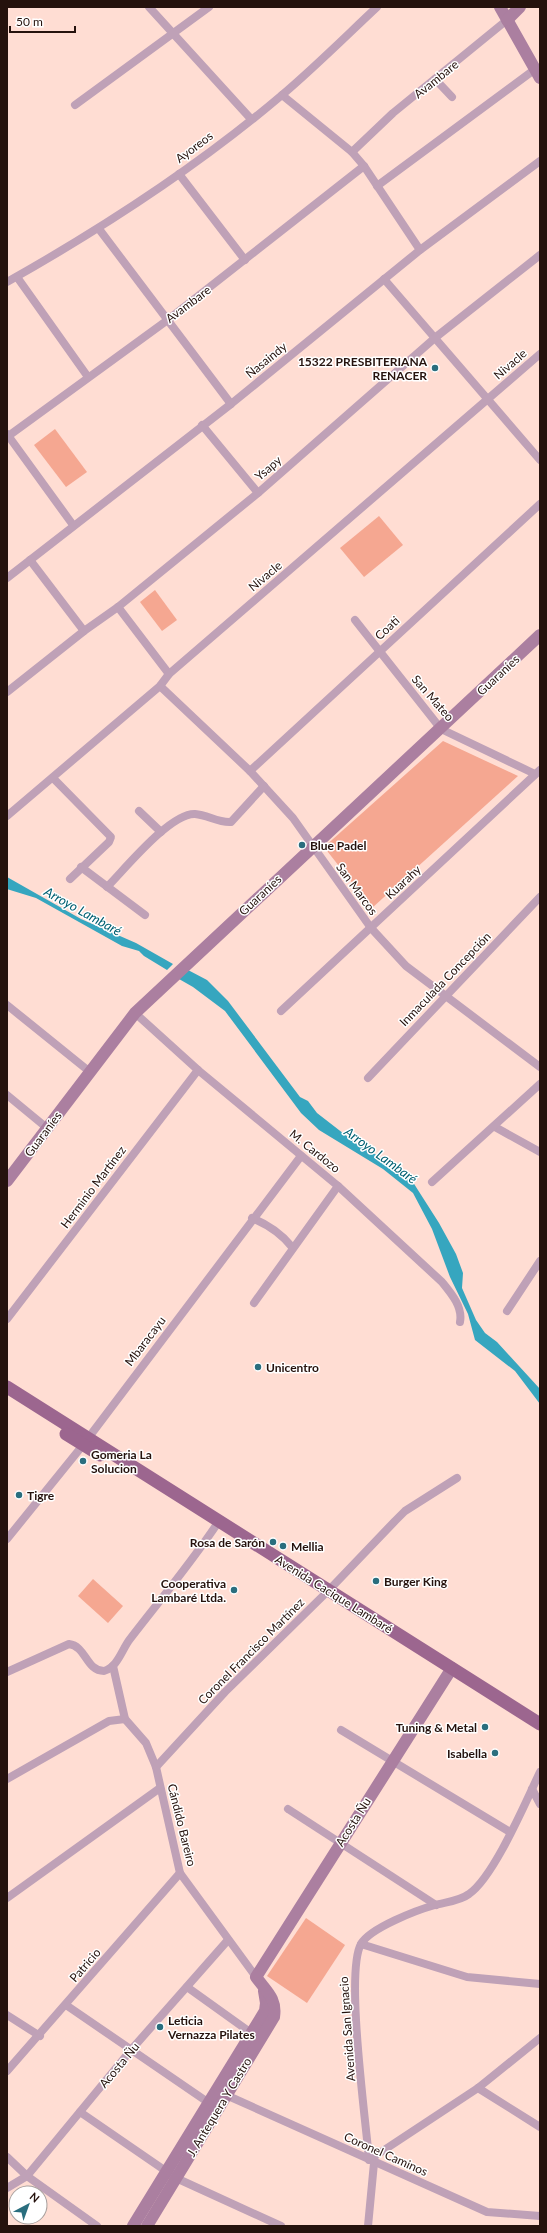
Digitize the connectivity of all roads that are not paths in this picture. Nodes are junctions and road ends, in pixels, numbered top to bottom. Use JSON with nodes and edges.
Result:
{"nodes":[{"id":1,"x":149,"y":7,"type":"edge"},
{"id":2,"x":209,"y":7,"type":"edge"},
{"id":3,"x":377,"y":7,"type":"edge"},
{"id":4,"x":500,"y":7,"type":"edge"},
{"id":5,"x":520,"y":7,"type":"edge"},
{"id":6,"x":507,"y":20,"type":"junction"},
{"id":7,"x":172,"y":32,"type":"junction"},
{"id":8,"x":537,"y":74,"type":"edge"},
{"id":9,"x":435,"y":79,"type":"junction"},
{"id":10,"x":282,"y":95,"type":"junction"},
{"id":11,"x":452,"y":97,"type":"dead end"},
{"id":12,"x":75,"y":105,"type":"dead end"},
{"id":13,"x":251,"y":119,"type":"junction"},
{"id":14,"x":352,"y":152,"type":"junction"},
{"id":15,"x":540,"y":161,"type":"edge"},
{"id":16,"x":364,"y":166,"type":"junction"},
{"id":17,"x":179,"y":174,"type":"junction"},
{"id":18,"x":377,"y":186,"type":"junction"},
{"id":19,"x":99,"y":229,"type":"junction"},
{"id":20,"x":420,"y":250,"type":"junction"},
{"id":21,"x":540,"y":255,"type":"edge"},
{"id":22,"x":245,"y":260,"type":"junction"},
{"id":23,"x":17,"y":277,"type":"junction"},
{"id":24,"x":384,"y":279,"type":"junction"},
{"id":25,"x":7,"y":282,"type":"edge"},
{"id":26,"x":169,"y":319,"type":"junction"},
{"id":27,"x":436,"y":337,"type":"junction"},
{"id":28,"x":540,"y":354,"type":"edge"},
{"id":29,"x":88,"y":377,"type":"junction"},
{"id":30,"x":488,"y":399,"type":"junction"},
{"id":31,"x":231,"y":404,"type":"junction"},
{"id":32,"x":202,"y":425,"type":"junction"},
{"id":33,"x":8,"y":436,"type":"edge"},
{"id":34,"x":540,"y":460,"type":"edge"},
{"id":35,"x":258,"y":493,"type":"junction"},
{"id":36,"x":540,"y":504,"type":"edge"},
{"id":37,"x":73,"y":526,"type":"junction"},
{"id":38,"x":30,"y":560,"type":"junction"},
{"id":39,"x":7,"y":578,"type":"edge"},
{"id":40,"x":118,"y":607,"type":"junction"},
{"id":41,"x":356,"y":620,"type":"dead end"},
{"id":42,"x":84,"y":631,"type":"junction"},
{"id":43,"x":540,"y":635,"type":"edge"},
{"id":44,"x":380,"y":652,"type":"junction"},
{"id":45,"x":169,"y":674,"type":"junction"},
{"id":46,"x":160,"y":686,"type":"junction"},
{"id":47,"x":7,"y":692,"type":"edge"},
{"id":48,"x":441,"y":729,"type":"junction"},
{"id":49,"x":250,"y":771,"type":"junction"},
{"id":50,"x":538,"y":772,"type":"edge"},
{"id":51,"x":52,"y":778,"type":"junction"},
{"id":52,"x":264,"y":786,"type":"junction"},
{"id":53,"x":139,"y":811,"type":"dead end"},
{"id":54,"x":7,"y":816,"type":"edge"},
{"id":55,"x":161,"y":832,"type":"junction"},
{"id":56,"x":312,"y":847,"type":"junction"},
{"id":57,"x":81,"y":867,"type":"junction"},
{"id":58,"x":70,"y":879,"type":"dead end"},
{"id":59,"x":107,"y":887,"type":"junction"},
{"id":60,"x":540,"y":897,"type":"edge"},
{"id":61,"x":145,"y":916,"type":"dead end"},
{"id":62,"x":371,"y":928,"type":"junction"},
{"id":63,"x":446,"y":995,"type":"junction"},
{"id":64,"x":7,"y":1005,"type":"edge"},
{"id":65,"x":281,"y":1011,"type":"dead end"},
{"id":66,"x":135,"y":1013,"type":"junction"},
{"id":67,"x":540,"y":1067,"type":"edge"},
{"id":68,"x":198,"y":1070,"type":"junction"},
{"id":69,"x":90,"y":1072,"type":"junction"},
{"id":70,"x":368,"y":1078,"type":"dead end"},
{"id":71,"x":540,"y":1084,"type":"edge"},
{"id":72,"x":7,"y":1095,"type":"edge"},
{"id":73,"x":495,"y":1127,"type":"junction"},
{"id":74,"x":48,"y":1128,"type":"junction"},
{"id":75,"x":540,"y":1152,"type":"edge"},
{"id":76,"x":300,"y":1156,"type":"junction"},
{"id":77,"x":7,"y":1181,"type":"edge"},
{"id":78,"x":432,"y":1182,"type":"dead end"},
{"id":79,"x":338,"y":1186,"type":"junction"},
{"id":80,"x":252,"y":1218,"type":"junction"},
{"id":81,"x":292,"y":1248,"type":"junction"},
{"id":82,"x":540,"y":1261,"type":"edge"},
{"id":83,"x":254,"y":1303,"type":"dead end"},
{"id":84,"x":507,"y":1311,"type":"dead end"},
{"id":85,"x":7,"y":1319,"type":"edge"},
{"id":86,"x":460,"y":1322,"type":"dead end"},
{"id":87,"x":7,"y":1387,"type":"edge"},
{"id":88,"x":7,"y":1396,"type":"edge"},
{"id":89,"x":86,"y":1441,"type":"junction"},
{"id":90,"x":457,"y":1478,"type":"dead end"},
{"id":91,"x":217,"y":1524,"type":"junction"},
{"id":92,"x":7,"y":1539,"type":"edge"},
{"id":93,"x":326,"y":1593,"type":"junction"},
{"id":94,"x":113,"y":1666,"type":"junction"},
{"id":95,"x":449,"y":1671,"type":"junction"},
{"id":96,"x":7,"y":1672,"type":"edge"},
{"id":97,"x":125,"y":1719,"type":"junction"},
{"id":98,"x":540,"y":1724,"type":"edge"},
{"id":99,"x":341,"y":1730,"type":"dead end"},
{"id":100,"x":540,"y":1732,"type":"edge"},
{"id":101,"x":392,"y":1761,"type":"junction"},
{"id":102,"x":156,"y":1767,"type":"junction"},
{"id":103,"x":540,"y":1772,"type":"edge"},
{"id":104,"x":7,"y":1779,"type":"edge"},
{"id":105,"x":160,"y":1788,"type":"junction"},
{"id":106,"x":532,"y":1789,"type":"junction"},
{"id":107,"x":540,"y":1804,"type":"edge"},
{"id":108,"x":288,"y":1809,"type":"dead end"},
{"id":109,"x":510,"y":1832,"type":"junction"},
{"id":110,"x":340,"y":1844,"type":"junction"},
{"id":111,"x":180,"y":1873,"type":"junction"},
{"id":112,"x":7,"y":1898,"type":"edge"},
{"id":113,"x":436,"y":1904,"type":"junction"},
{"id":114,"x":228,"y":1940,"type":"junction"},
{"id":115,"x":361,"y":1944,"type":"junction"},
{"id":116,"x":259,"y":1982,"type":"junction"},
{"id":117,"x":540,"y":1984,"type":"edge"},
{"id":118,"x":187,"y":1987,"type":"junction"},
{"id":119,"x":66,"y":2005,"type":"junction"},
{"id":120,"x":7,"y":2014,"type":"edge"},
{"id":121,"x":40,"y":2036,"type":"junction"},
{"id":122,"x":256,"y":2036,"type":"junction"},
{"id":123,"x":540,"y":2038,"type":"edge"},
{"id":124,"x":131,"y":2050,"type":"junction"},
{"id":125,"x":7,"y":2071,"type":"edge"},
{"id":126,"x":478,"y":2088,"type":"junction"},
{"id":127,"x":226,"y":2095,"type":"junction"},
{"id":128,"x":213,"y":2106,"type":"junction"},
{"id":129,"x":80,"y":2112,"type":"junction"},
{"id":130,"x":540,"y":2127,"type":"edge"},
{"id":131,"x":7,"y":2157,"type":"edge"},
{"id":132,"x":372,"y":2162,"type":"junction"},
{"id":133,"x":171,"y":2175,"type":"junction"},
{"id":134,"x":27,"y":2176,"type":"junction"},
{"id":135,"x":7,"y":2188,"type":"edge"},
{"id":136,"x":540,"y":2216,"type":"edge"},
{"id":137,"x":97,"y":2226,"type":"edge"},
{"id":138,"x":133,"y":2226,"type":"edge"},
{"id":139,"x":147,"y":2226,"type":"edge"},
{"id":140,"x":281,"y":2226,"type":"edge"},
{"id":141,"x":368,"y":2226,"type":"edge"}],
"edges":[{"from":1,"to":7,"type":"street"},
{"from":2,"to":7,"type":"street"},
{"from":3,"to":10,"type":"street","name":"Ayoreos"},
{"from":4,"to":6,"type":"street"},
{"from":5,"to":6,"type":"street","name":"Avambare"},
{"from":6,"to":8,"type":"street"},
{"from":6,"to":9,"type":"street","name":"Avambare"},
{"from":7,"to":12,"type":"street"},
{"from":7,"to":13,"type":"street"},
{"from":8,"to":18,"type":"street"},
{"from":9,"to":11,"type":"street"},
{"from":9,"to":14,"type":"street","name":"Avambare"},
{"from":10,"to":13,"type":"street","name":"Ayoreos"},
{"from":10,"to":14,"type":"street"},
{"from":13,"to":17,"type":"street","name":"Ayoreos"},
{"from":14,"to":16,"type":"street"},
{"from":15,"to":20,"type":"street","name":"Ñasaindy"},
{"from":16,"to":18,"type":"street"},
{"from":16,"to":22,"type":"street","name":"Avambare"},
{"from":17,"to":19,"type":"street","name":"Ayoreos"},
{"from":17,"to":22,"type":"street"},
{"from":18,"to":20,"type":"street"},
{"from":19,"to":23,"type":"street","name":"Ayoreos"},
{"from":19,"to":26,"type":"street"},
{"from":20,"to":24,"type":"street","name":"Ñasaindy"},
{"from":21,"to":27,"type":"street","name":"Ysapy"},
{"from":22,"to":26,"type":"street","name":"Avambare"},
{"from":23,"to":25,"type":"street","name":"Ayoreos"},
{"from":23,"to":29,"type":"street"},
{"from":24,"to":27,"type":"street"},
{"from":24,"to":31,"type":"street","name":"Ñasaindy"},
{"from":26,"to":29,"type":"street","name":"Avambare"},
{"from":26,"to":31,"type":"street"},
{"from":27,"to":30,"type":"street"},
{"from":27,"to":35,"type":"street","name":"Ysapy"},
{"from":28,"to":30,"type":"street","name":"Nivacle"},
{"from":29,"to":33,"type":"street","name":"Avambare"},
{"from":30,"to":34,"type":"street"},
{"from":30,"to":45,"type":"street","name":"Nivacle"},
{"from":31,"to":32,"type":"street","name":"Ñasaindy"},
{"from":32,"to":35,"type":"street"},
{"from":32,"to":37,"type":"street","name":"Ñasaindy"},
{"from":33,"to":37,"type":"street"},
{"from":35,"to":40,"type":"street","name":"Ysapy"},
{"from":36,"to":44,"type":"street","name":"Coati"},
{"from":37,"to":38,"type":"street","name":"Ñasaindy"},
{"from":38,"to":39,"type":"street","name":"Ñasaindy"},
{"from":38,"to":42,"type":"street"},
{"from":40,"to":42,"type":"street","name":"Ysapy"},
{"from":40,"to":45,"type":"street"},
{"from":41,"to":44,"type":"street","name":"San Mateo"},
{"from":42,"to":47,"type":"street","name":"Ysapy"},
{"from":43,"to":48,"type":"street","name":"Guaraníes"},
{"from":44,"to":48,"type":"street","name":"San Mateo"},
{"from":44,"to":49,"type":"street","name":"Coati"},
{"from":45,"to":46,"type":"street","name":"Nivacle"},
{"from":46,"to":49,"type":"street","name":"San Marcos"},
{"from":46,"to":51,"type":"street","name":"Nivacle"},
{"from":48,"to":50,"type":"street","name":"San Mateo"},
{"from":48,"to":56,"type":"street","name":"Guaraníes"},
{"from":49,"to":52,"type":"street","name":"San Marcos"},
{"from":50,"to":62,"type":"street","name":"Kuarahy"},
{"from":51,"to":54,"type":"street","name":"Nivacle"},
{"from":51,"to":57,"type":"street"},
{"from":52,"to":55,"type":"street"},
{"from":52,"to":56,"type":"street","name":"San Marcos"},
{"from":53,"to":55,"type":"street"},
{"from":55,"to":59,"type":"street"},
{"from":56,"to":62,"type":"street","name":"San Marcos"},
{"from":56,"to":66,"type":"street","name":"Guaraníes"},
{"from":57,"to":58,"type":"street"},
{"from":57,"to":59,"type":"street"},
{"from":59,"to":61,"type":"street"},
{"from":60,"to":63,"type":"street","name":"Inmaculada Concepción"},
{"from":62,"to":63,"type":"street","name":"San Marcos"},
{"from":62,"to":65,"type":"street","name":"Kuarahy"},
{"from":63,"to":67,"type":"street","name":"San Marcos"},
{"from":63,"to":70,"type":"street","name":"Inmaculada Concepción"},
{"from":64,"to":69,"type":"street"},
{"from":66,"to":68,"type":"street","name":"M. Cardozo"},
{"from":66,"to":69,"type":"street","name":"Guaraníes"},
{"from":68,"to":76,"type":"street","name":"M. Cardozo"},
{"from":68,"to":85,"type":"street","name":"Herminio Martínez"},
{"from":69,"to":74,"type":"street","name":"Guaraníes"},
{"from":71,"to":73,"type":"street"},
{"from":72,"to":74,"type":"street"},
{"from":73,"to":75,"type":"street"},
{"from":73,"to":78,"type":"street"},
{"from":74,"to":77,"type":"street","name":"Guaraníes"},
{"from":76,"to":79,"type":"street","name":"M. Cardozo"},
{"from":76,"to":80,"type":"street","name":"Mbaracayu"},
{"from":79,"to":81,"type":"street"},
{"from":79,"to":86,"type":"street","name":"M. Cardozo"},
{"from":80,"to":81,"type":"street"},
{"from":80,"to":89,"type":"street","name":"Mbaracayu"},
{"from":81,"to":83,"type":"street"},
{"from":82,"to":84,"type":"street"},
{"from":87,"to":89,"type":"main road","name":"Avenida Cacique Lambaré"},
{"from":88,"to":89,"type":"main road","name":"Avenida Cacique Lambaré"},
{"from":89,"to":91,"type":"main road","name":"Avenida Cacique Lambaré"},
{"from":89,"to":92,"type":"street","name":"Mbaracayu"},
{"from":90,"to":93,"type":"street","name":"Coronel Francisco Martínez"},
{"from":91,"to":93,"type":"main road","name":"Avenida Cacique Lambaré"},
{"from":91,"to":94,"type":"street"},
{"from":93,"to":95,"type":"main road","name":"Avenida Cacique Lambaré"},
{"from":93,"to":102,"type":"street","name":"Coronel Francisco Martínez"},
{"from":94,"to":96,"type":"street"},
{"from":94,"to":97,"type":"street","name":"Cándido Bareiro"},
{"from":95,"to":98,"type":"main road","name":"Avenida Cacique Lambaré"},
{"from":95,"to":100,"type":"main road","name":"Avenida Cacique Lambaré"},
{"from":95,"to":101,"type":"street","name":"Acosta Ñu"},
{"from":97,"to":102,"type":"street","name":"Cándido Bareiro"},
{"from":97,"to":104,"type":"street"},
{"from":99,"to":101,"type":"street"},
{"from":101,"to":109,"type":"street"},
{"from":101,"to":110,"type":"street","name":"Acosta Ñu"},
{"from":102,"to":105,"type":"street","name":"Cándido Bareiro"},
{"from":103,"to":106,"type":"street","name":"Avenida San Ignacio"},
{"from":105,"to":111,"type":"street","name":"Cándido Bareiro"},
{"from":105,"to":112,"type":"street"},
{"from":106,"to":107,"type":"street"},
{"from":106,"to":109,"type":"street","name":"Avenida San Ignacio"},
{"from":108,"to":110,"type":"street"},
{"from":109,"to":113,"type":"street","name":"Avenida San Ignacio"},
{"from":110,"to":113,"type":"street"},
{"from":110,"to":116,"type":"street","name":"Acosta Ñu"},
{"from":111,"to":114,"type":"street","name":"Cándido Bareiro"},
{"from":111,"to":119,"type":"street","name":"Patricio"},
{"from":113,"to":115,"type":"street","name":"Avenida San Ignacio"},
{"from":114,"to":116,"type":"street","name":"Cándido Bareiro"},
{"from":114,"to":118,"type":"street","name":"Acosta Ñu"},
{"from":115,"to":117,"type":"street"},
{"from":115,"to":132,"type":"street","name":"Avenida San Ignacio"},
{"from":116,"to":122,"type":"street","name":"J. Antequera Y Castro"},
{"from":118,"to":122,"type":"street"},
{"from":118,"to":124,"type":"street","name":"Acosta Ñu"},
{"from":119,"to":121,"type":"street","name":"Patricio"},
{"from":119,"to":124,"type":"street"},
{"from":120,"to":121,"type":"street"},
{"from":121,"to":125,"type":"street","name":"Patricio"},
{"from":122,"to":127,"type":"street","name":"J. Antequera Y Castro"},
{"from":122,"to":128,"type":"street","name":"J. Antequera Y Castro"},
{"from":123,"to":126,"type":"street"},
{"from":124,"to":128,"type":"street"},
{"from":124,"to":129,"type":"street","name":"Acosta Ñu"},
{"from":126,"to":130,"type":"street"},
{"from":126,"to":132,"type":"street"},
{"from":127,"to":128,"type":"street","name":"J. Antequera Y Castro"},
{"from":127,"to":132,"type":"street","name":"Coronel Caminos"},
{"from":128,"to":133,"type":"street","name":"J. Antequera Y Castro"},
{"from":129,"to":133,"type":"street"},
{"from":129,"to":134,"type":"street","name":"Acosta Ñu"},
{"from":131,"to":134,"type":"street"},
{"from":132,"to":136,"type":"street","name":"Coronel Caminos"},
{"from":132,"to":141,"type":"street","name":"Avenida San Ignacio"},
{"from":133,"to":138,"type":"street","name":"J. Antequera Y Castro"},
{"from":133,"to":139,"type":"street","name":"J. Antequera Y Castro"},
{"from":133,"to":140,"type":"street"},
{"from":134,"to":135,"type":"street","name":"Acosta Ñu"},
{"from":134,"to":137,"type":"street"}]}
